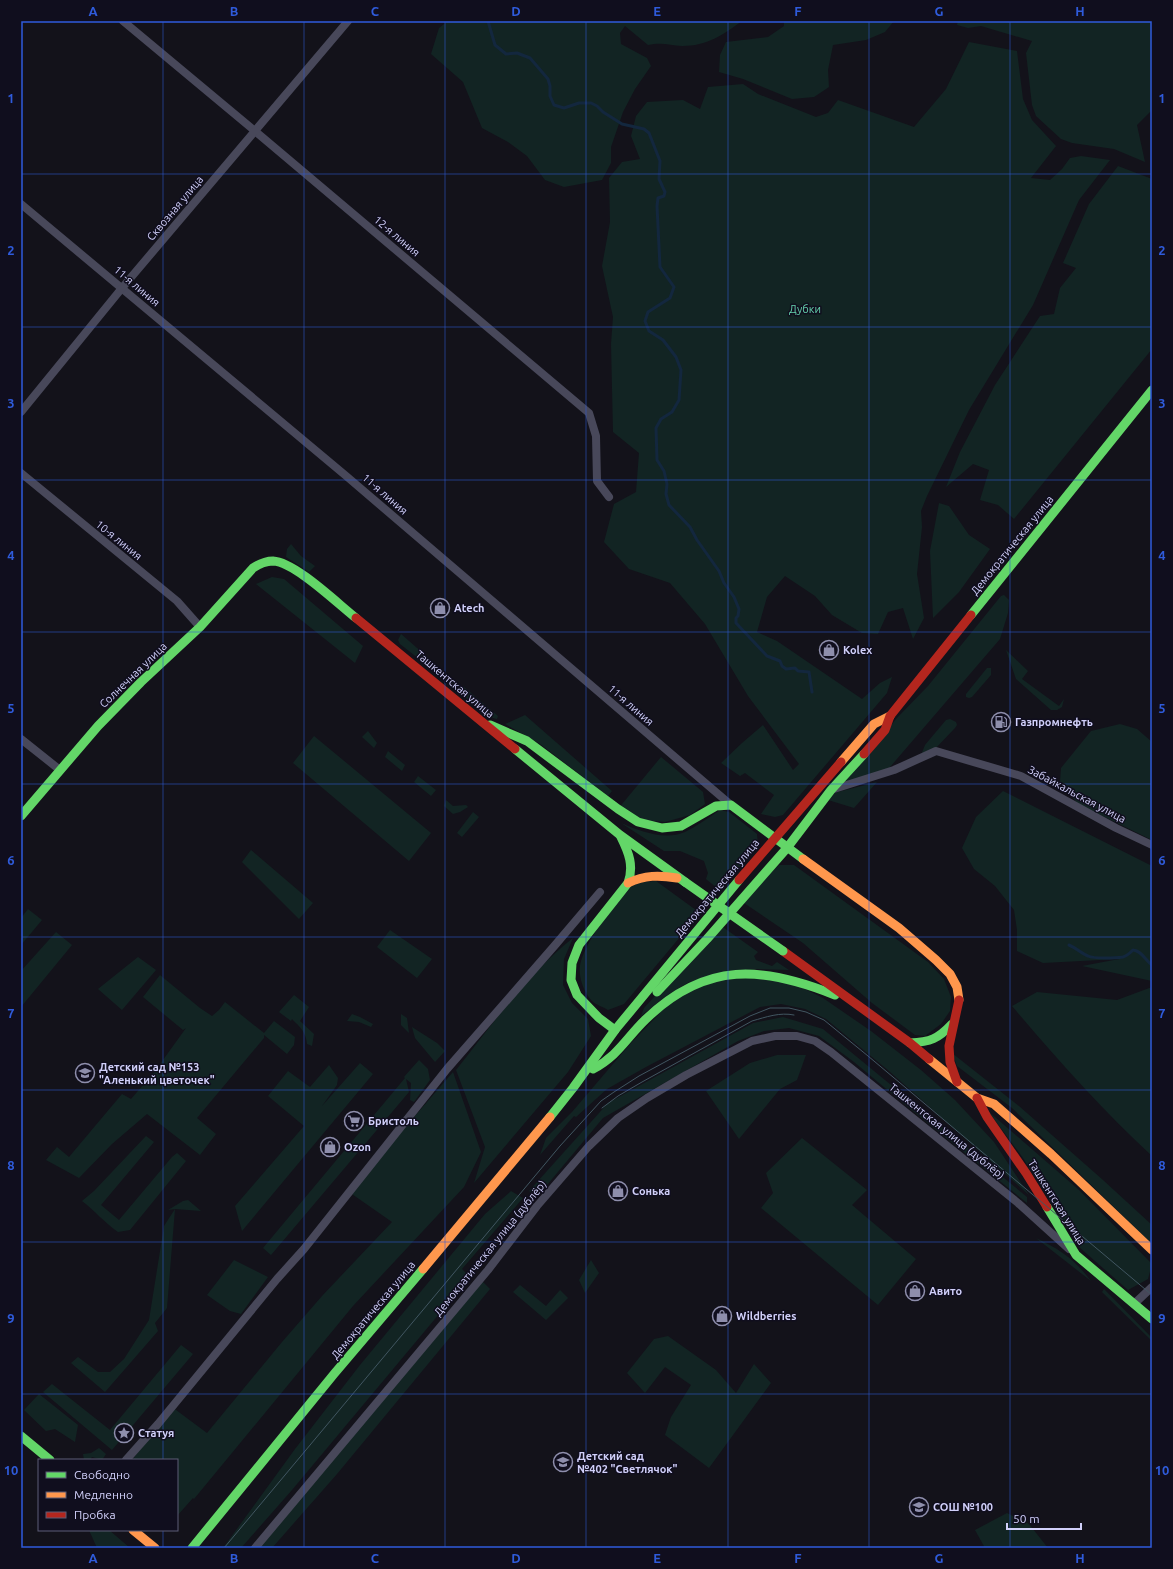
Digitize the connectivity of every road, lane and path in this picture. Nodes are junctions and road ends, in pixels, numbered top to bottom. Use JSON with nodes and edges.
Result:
{"nodes":[{"id":1,"x":123,"y":21,"type":"edge"},
{"id":2,"x":348,"y":21,"type":"edge"},
{"id":3,"x":255,"y":130,"type":"junction"},
{"id":4,"x":21,"y":204,"type":"edge"},
{"id":5,"x":122,"y":288,"type":"junction"},
{"id":6,"x":1152,"y":390,"type":"edge"},
{"id":7,"x":21,"y":412,"type":"edge"},
{"id":8,"x":21,"y":473,"type":"edge"},
{"id":9,"x":609,"y":496,"type":"dead end"},
{"id":10,"x":269,"y":560,"type":"joint"},
{"id":11,"x":200,"y":627,"type":"junction"},
{"id":12,"x":890,"y":716,"type":"junction"},
{"id":13,"x":482,"y":722,"type":"junction"},
{"id":14,"x":21,"y":740,"type":"edge"},
{"id":15,"x":60,"y":770,"type":"junction"},
{"id":16,"x":831,"y":790,"type":"junction"},
{"id":17,"x":730,"y":805,"type":"junction"},
{"id":18,"x":21,"y":816,"type":"edge"},
{"id":19,"x":620,"y":835,"type":"junction"},
{"id":20,"x":774,"y":838,"type":"junction"},
{"id":21,"x":1152,"y":845,"type":"edge"},
{"id":22,"x":787,"y":848,"type":"junction"},
{"id":23,"x":683,"y":880,"type":"junction"},
{"id":24,"x":628,"y":884,"type":"junction"},
{"id":25,"x":600,"y":892,"type":"dead end"},
{"id":26,"x":858,"y":1006,"type":"junction"},
{"id":27,"x":954,"y":1022,"type":"junction"},
{"id":28,"x":614,"y":1030,"type":"junction"},
{"id":29,"x":797,"y":1036,"type":"joint"},
{"id":30,"x":910,"y":1043,"type":"junction"},
{"id":31,"x":593,"y":1069,"type":"junction"},
{"id":32,"x":957,"y":1082,"type":"junction"},
{"id":33,"x":573,"y":1088,"type":"junction"},
{"id":34,"x":977,"y":1098,"type":"junction"},
{"id":35,"x":1152,"y":1250,"type":"edge"},
{"id":36,"x":1076,"y":1255,"type":"junction"},
{"id":37,"x":1152,"y":1287,"type":"edge"},
{"id":38,"x":1134,"y":1304,"type":"junction"},
{"id":39,"x":1152,"y":1319,"type":"edge"},
{"id":40,"x":21,"y":1436,"type":"edge"},
{"id":41,"x":49,"y":1459,"type":"edge"},
{"id":42,"x":127,"y":1459,"type":"edge"},
{"id":43,"x":134,"y":1531,"type":"edge"},
{"id":44,"x":155,"y":1548,"type":"edge"},
{"id":45,"x":192,"y":1548,"type":"edge"},
{"id":46,"x":255,"y":1548,"type":"edge"}],
"edges":[{"from":1,"to":3,"type":"street","name":"12-я линия"},
{"from":2,"to":3,"type":"street","name":"Сквозная улица"},
{"from":3,"to":5,"type":"street","name":"Сквозная улица"},
{"from":3,"to":9,"type":"street","name":"12-я линия"},
{"from":4,"to":5,"type":"street","name":"11-я линия"},
{"from":5,"to":7,"type":"street","name":"Сквозная улица"},
{"from":5,"to":17,"type":"street","name":"11-я линия"},
{"from":6,"to":12,"type":"main road","name":"Демократическая улица"},
{"from":8,"to":11,"type":"street","name":"10-я линия"},
{"from":10,"to":11,"type":"main road","name":"Солнечная улица"},
{"from":10,"to":13,"type":"main road","name":"Ташкентская улица"},
{"from":11,"to":15,"type":"main road","name":"Солнечная улица"},
{"from":12,"to":16,"type":"main road","name":"Демократическая улица"},
{"from":12,"to":20,"type":"main road","name":"Демократическая улица"},
{"from":13,"to":17,"type":"main road"},
{"from":13,"to":19,"type":"main road","name":"Ташкентская улица"},
{"from":14,"to":15,"type":"street"},
{"from":15,"to":18,"type":"main road","name":"Солнечная улица"},
{"from":16,"to":21,"type":"street","name":"Забайкальская улица"},
{"from":16,"to":22,"type":"main road","name":"Демократическая улица"},
{"from":17,"to":20,"type":"main road"},
{"from":19,"to":23,"type":"main road","name":"Ташкентская улица"},
{"from":19,"to":24,"type":"main road"},
{"from":20,"to":22,"type":"main road"},
{"from":20,"to":28,"type":"main road","name":"Демократическая улица"},
{"from":22,"to":27,"type":"main road"},
{"from":22,"to":31,"type":"main road","name":"Демократическая улица"},
{"from":23,"to":24,"type":"main road"},
{"from":23,"to":26,"type":"main road","name":"Ташкентская улица","bridge":true},
{"from":24,"to":28,"type":"main road"},
{"from":25,"to":42,"type":"street"},
{"from":26,"to":30,"type":"main road","name":"Ташкентская улица"},
{"from":26,"to":31,"type":"main road"},
{"from":27,"to":30,"type":"main road"},
{"from":27,"to":32,"type":"main road"},
{"from":28,"to":33,"type":"main road","name":"Демократическая улица"},
{"from":29,"to":36,"type":"street","name":"Ташкентская улица (дублёр)"},
{"from":29,"to":46,"type":"street","name":"Демократическая улица (дублёр)"},
{"from":30,"to":32,"type":"main road","name":"Ташкентская улица"},
{"from":31,"to":33,"type":"main road","name":"Демократическая улица"},
{"from":32,"to":34,"type":"main road","name":"Ташкентская улица"},
{"from":33,"to":45,"type":"main road","name":"Демократическая улица"},
{"from":34,"to":35,"type":"main road","name":"Ташкентская улица"},
{"from":34,"to":36,"type":"main road","name":"Ташкентская улица"},
{"from":36,"to":38,"type":"main road","name":"Ташкентская улица"},
{"from":37,"to":38,"type":"street"},
{"from":38,"to":39,"type":"main road","name":"Ташкентская улица"},
{"from":40,"to":41,"type":"main road"},
{"from":43,"to":44,"type":"main road"}]}
